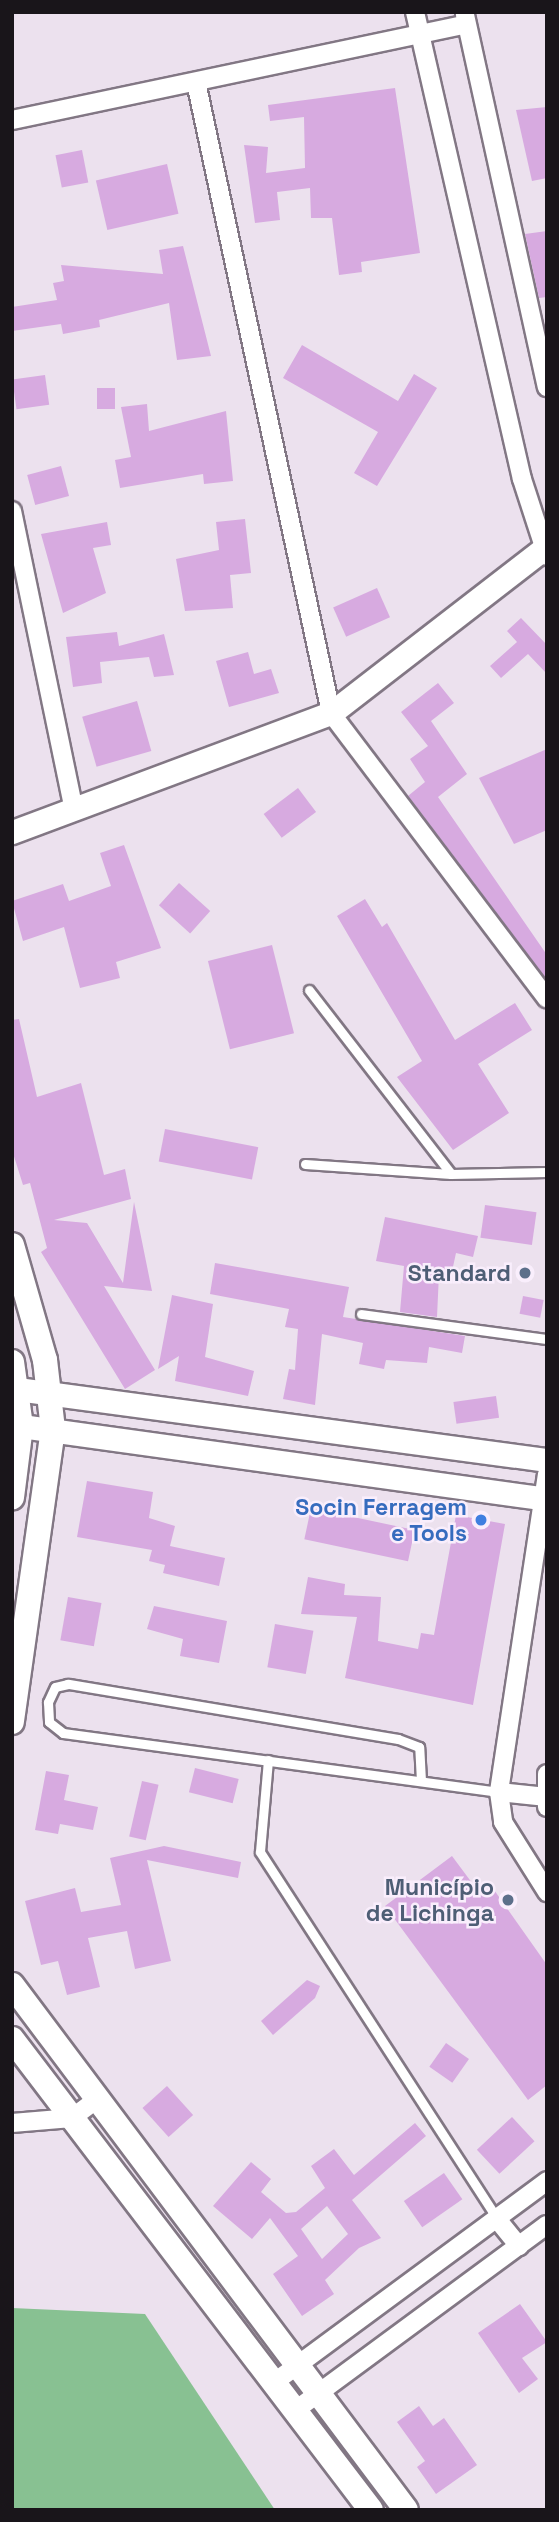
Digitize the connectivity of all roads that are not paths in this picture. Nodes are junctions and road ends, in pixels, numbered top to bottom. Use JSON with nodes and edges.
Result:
{"nodes":[{"id":1,"x":415,"y":12,"type":"edge"},
{"id":2,"x":465,"y":18,"type":"edge"},
{"id":3,"x":419,"y":34,"type":"junction"},
{"id":4,"x":196,"y":82,"type":"junction"},
{"id":5,"x":12,"y":120,"type":"edge"},
{"id":6,"x":547,"y":387,"type":"edge"},
{"id":7,"x":12,"y":511,"type":"edge"},
{"id":8,"x":545,"y":551,"type":"edge"},
{"id":9,"x":331,"y":713,"type":"junction"},
{"id":10,"x":74,"y":810,"type":"junction"},
{"id":11,"x":12,"y":832,"type":"edge"},
{"id":12,"x":309,"y":990,"type":"dead end"},
{"id":13,"x":547,"y":999,"type":"edge"},
{"id":14,"x":305,"y":1164,"type":"dead end"},
{"id":15,"x":547,"y":1172,"type":"edge"},
{"id":16,"x":451,"y":1174,"type":"junction"},
{"id":17,"x":12,"y":1245,"type":"edge"},
{"id":18,"x":360,"y":1314,"type":"dead end"},
{"id":19,"x":547,"y":1339,"type":"edge"},
{"id":20,"x":12,"y":1362,"type":"edge"},
{"id":21,"x":15,"y":1391,"type":"edge"},
{"id":22,"x":52,"y":1395,"type":"junction"},
{"id":23,"x":16,"y":1424,"type":"edge"},
{"id":24,"x":53,"y":1429,"type":"junction"},
{"id":25,"x":547,"y":1460,"type":"edge"},
{"id":26,"x":547,"y":1474,"type":"edge"},
{"id":27,"x":12,"y":1497,"type":"edge"},
{"id":28,"x":545,"y":1498,"type":"edge"},
{"id":29,"x":17,"y":1662,"type":"edge"},
{"id":30,"x":12,"y":1721,"type":"edge"},
{"id":31,"x":268,"y":1760,"type":"junction"},
{"id":32,"x":547,"y":1774,"type":"edge"},
{"id":33,"x":421,"y":1781,"type":"junction"},
{"id":34,"x":499,"y":1792,"type":"junction"},
{"id":35,"x":545,"y":1800,"type":"edge"},
{"id":36,"x":547,"y":1892,"type":"edge"},
{"id":37,"x":12,"y":1985,"type":"edge"},
{"id":38,"x":12,"y":2039,"type":"edge"},
{"id":39,"x":97,"y":2099,"type":"junction"},
{"id":40,"x":72,"y":2118,"type":"junction"},
{"id":41,"x":12,"y":2123,"type":"edge"},
{"id":42,"x":547,"y":2181,"type":"edge"},
{"id":43,"x":180,"y":2208,"type":"junction"},
{"id":44,"x":497,"y":2219,"type":"junction"},
{"id":45,"x":154,"y":2223,"type":"junction"},
{"id":46,"x":547,"y":2225,"type":"edge"},
{"id":47,"x":519,"y":2246,"type":"junction"},
{"id":48,"x":299,"y":2364,"type":"junction"},
{"id":49,"x":276,"y":2382,"type":"junction"},
{"id":50,"x":320,"y":2391,"type":"junction"},
{"id":51,"x":297,"y":2409,"type":"junction"},
{"id":52,"x":371,"y":2510,"type":"edge"},
{"id":53,"x":406,"y":2510,"type":"edge"}],
"edges":[{"from":1,"to":3,"type":"street"},
{"from":2,"to":3,"type":"street"},
{"from":2,"to":6,"type":"street"},
{"from":3,"to":4,"type":"street"},
{"from":3,"to":8,"type":"street"},
{"from":4,"to":5,"type":"street"},
{"from":4,"to":9,"type":"street"},
{"from":7,"to":10,"type":"street"},
{"from":8,"to":9,"type":"street"},
{"from":9,"to":10,"type":"street"},
{"from":9,"to":13,"type":"street"},
{"from":10,"to":11,"type":"street"},
{"from":12,"to":16,"type":"lane"},
{"from":14,"to":16,"type":"lane"},
{"from":15,"to":16,"type":"lane"},
{"from":17,"to":22,"type":"main road"},
{"from":18,"to":19,"type":"lane"},
{"from":20,"to":21,"type":"main road"},
{"from":21,"to":22,"type":"street"},
{"from":21,"to":23,"type":"main road"},
{"from":22,"to":24,"type":"main road"},
{"from":22,"to":25,"type":"street"},
{"from":23,"to":24,"type":"street"},
{"from":23,"to":27,"type":"main road"},
{"from":24,"to":28,"type":"street"},
{"from":24,"to":29,"type":"main road"},
{"from":26,"to":28,"type":"street"},
{"from":28,"to":34,"type":"street"},
{"from":29,"to":30,"type":"main road"},
{"from":31,"to":33,"type":"lane"},
{"from":31,"to":33,"type":"lane"},
{"from":31,"to":44,"type":"lane"},
{"from":32,"to":35,"type":"street"},
{"from":33,"to":34,"type":"lane"},
{"from":34,"to":35,"type":"street"},
{"from":34,"to":36,"type":"street"},
{"from":37,"to":39,"type":"main road"},
{"from":38,"to":40,"type":"main road"},
{"from":39,"to":40,"type":"street"},
{"from":39,"to":43,"type":"main road"},
{"from":40,"to":41,"type":"street"},
{"from":40,"to":45,"type":"main road"},
{"from":42,"to":44,"type":"street"},
{"from":43,"to":45,"type":"main road"},
{"from":43,"to":48,"type":"main road"},
{"from":44,"to":47,"type":"street"},
{"from":44,"to":48,"type":"street"},
{"from":45,"to":49,"type":"main road"},
{"from":46,"to":47,"type":"street"},
{"from":47,"to":50,"type":"street"},
{"from":48,"to":49,"type":"street"},
{"from":48,"to":50,"type":"main road"},
{"from":49,"to":51,"type":"main road"},
{"from":50,"to":51,"type":"street"},
{"from":50,"to":53,"type":"main road"},
{"from":51,"to":52,"type":"main road"}]}
